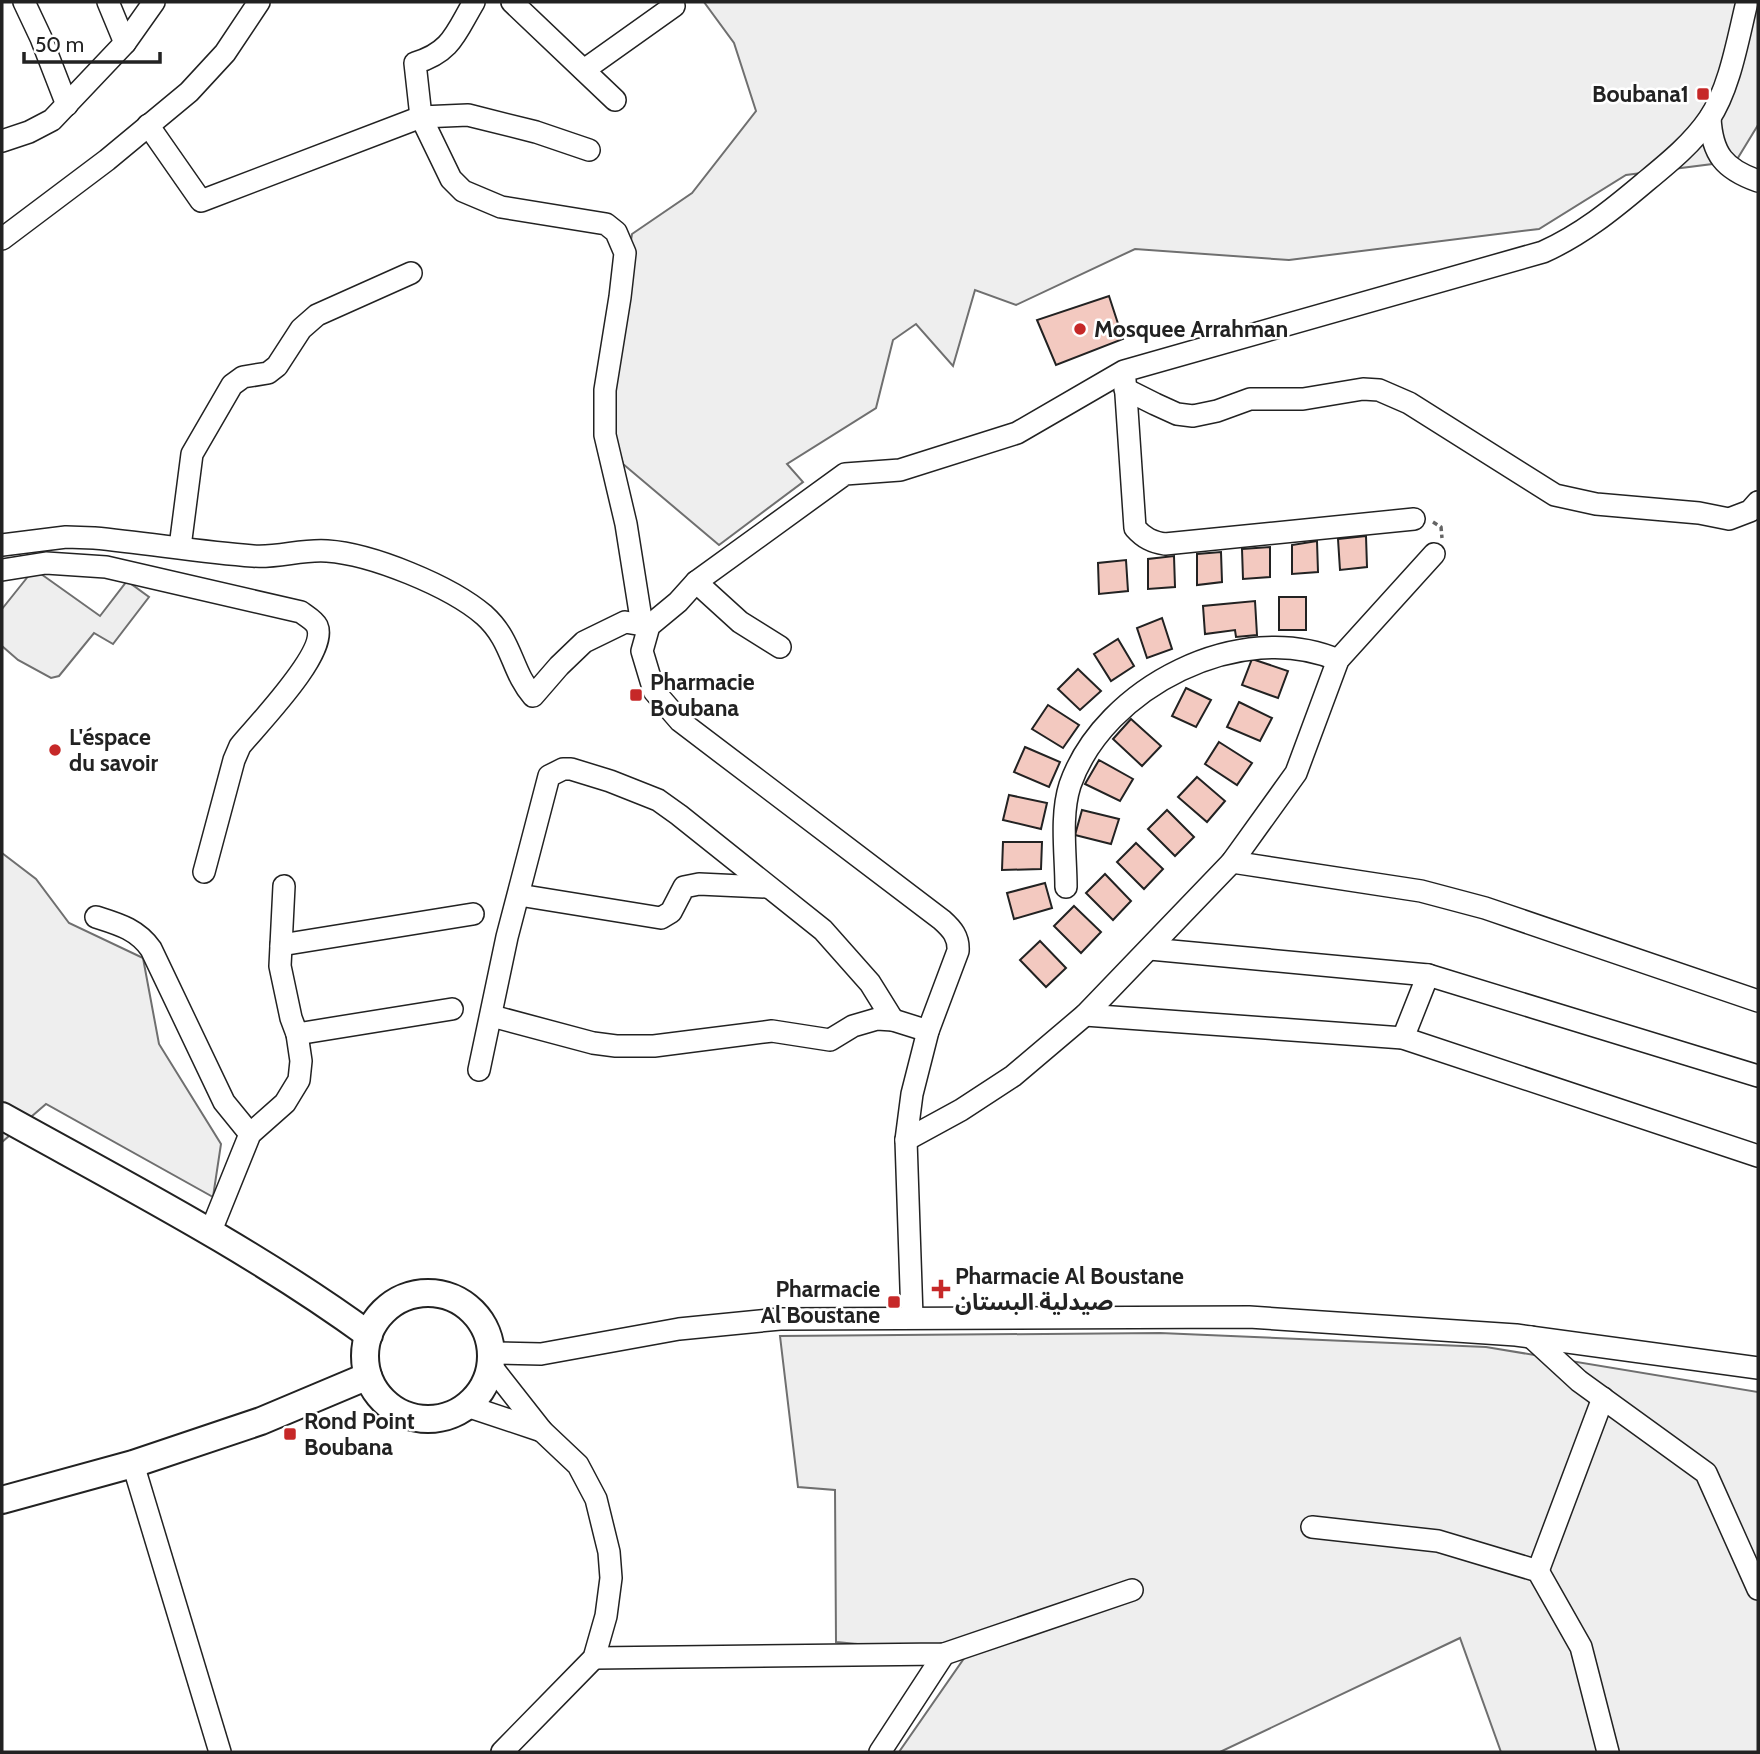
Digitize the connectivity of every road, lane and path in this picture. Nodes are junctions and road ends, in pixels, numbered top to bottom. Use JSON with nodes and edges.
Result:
{"nodes":[{"id":1,"x":24,"y":2,"type":"edge"},
{"id":2,"x":108,"y":2,"type":"edge"},
{"id":3,"x":154,"y":2,"type":"edge"},
{"id":4,"x":260,"y":2,"type":"edge"},
{"id":5,"x":474,"y":2,"type":"edge"},
{"id":6,"x":512,"y":2,"type":"edge"},
{"id":7,"x":1747,"y":2,"type":"edge"},
{"id":8,"x":674,"y":6,"type":"dead end"},
{"id":9,"x":125,"y":43,"type":"junction"},
{"id":10,"x":584,"y":70,"type":"junction"},
{"id":11,"x":615,"y":100,"type":"dead end"},
{"id":12,"x":67,"y":105,"type":"junction"},
{"id":13,"x":421,"y":117,"type":"junction"},
{"id":14,"x":1710,"y":118,"type":"junction"},
{"id":15,"x":148,"y":125,"type":"junction"},
{"id":16,"x":2,"y":141,"type":"edge"},
{"id":17,"x":589,"y":150,"type":"dead end"},
{"id":18,"x":1758,"y":181,"type":"edge"},
{"id":19,"x":2,"y":239,"type":"edge"},
{"id":20,"x":411,"y":272,"type":"dead end"},
{"id":21,"x":1124,"y":380,"type":"junction"},
{"id":22,"x":1758,"y":502,"type":"edge"},
{"id":23,"x":1414,"y":519,"type":"joint"},
{"id":24,"x":2,"y":545,"type":"edge"},
{"id":25,"x":180,"y":547,"type":"junction"},
{"id":26,"x":1434,"y":554,"type":"joint"},
{"id":27,"x":2,"y":570,"type":"edge"},
{"id":28,"x":696,"y":582,"type":"junction"},
{"id":29,"x":645,"y":625,"type":"junction"},
{"id":30,"x":780,"y":647,"type":"dead end"},
{"id":31,"x":1338,"y":660,"type":"junction"},
{"id":32,"x":1232,"y":862,"type":"junction"},
{"id":33,"x":204,"y":872,"type":"dead end"},
{"id":34,"x":284,"y":886,"type":"dead end"},
{"id":35,"x":766,"y":887,"type":"junction"},
{"id":36,"x":1066,"y":887,"type":"dead end"},
{"id":37,"x":519,"y":895,"type":"junction"},
{"id":38,"x":473,"y":914,"type":"dead end"},
{"id":39,"x":96,"y":917,"type":"dead end"},
{"id":40,"x":281,"y":945,"type":"junction"},
{"id":41,"x":1150,"y":949,"type":"junction"},
{"id":42,"x":1429,"y":975,"type":"junction"},
{"id":43,"x":1758,"y":1001,"type":"edge"},
{"id":44,"x":452,"y":1009,"type":"dead end"},
{"id":45,"x":1084,"y":1015,"type":"junction"},
{"id":46,"x":492,"y":1016,"type":"junction"},
{"id":47,"x":893,"y":1020,"type":"junction"},
{"id":48,"x":928,"y":1031,"type":"junction"},
{"id":49,"x":297,"y":1034,"type":"junction"},
{"id":50,"x":1403,"y":1038,"type":"junction"},
{"id":51,"x":479,"y":1070,"type":"dead end"},
{"id":52,"x":1758,"y":1076,"type":"edge"},
{"id":53,"x":2,"y":1116,"type":"edge"},
{"id":54,"x":250,"y":1134,"type":"junction"},
{"id":55,"x":906,"y":1140,"type":"junction"},
{"id":56,"x":1758,"y":1156,"type":"edge"},
{"id":57,"x":210,"y":1233,"type":"junction"},
{"id":58,"x":313,"y":1294,"type":"junction"},
{"id":59,"x":384,"y":1311,"type":"junction"},
{"id":60,"x":912,"y":1317,"type":"junction"},
{"id":61,"x":369,"y":1335,"type":"junction"},
{"id":62,"x":1531,"y":1337,"type":"junction"},
{"id":63,"x":491,"y":1360,"type":"junction"},
{"id":64,"x":1758,"y":1368,"type":"edge"},
{"id":65,"x":373,"y":1385,"type":"junction"},
{"id":66,"x":1603,"y":1398,"type":"junction"},
{"id":67,"x":467,"y":1406,"type":"junction"},
{"id":68,"x":542,"y":1431,"type":"junction"},
{"id":69,"x":133,"y":1464,"type":"junction"},
{"id":70,"x":2,"y":1500,"type":"edge"},
{"id":71,"x":1312,"y":1528,"type":"dead end"},
{"id":72,"x":1538,"y":1571,"type":"junction"},
{"id":73,"x":1758,"y":1589,"type":"edge"},
{"id":74,"x":1132,"y":1590,"type":"dead end"},
{"id":75,"x":944,"y":1654,"type":"junction"},
{"id":76,"x":594,"y":1657,"type":"junction"},
{"id":77,"x":220,"y":1752,"type":"edge"},
{"id":78,"x":502,"y":1752,"type":"edge"},
{"id":79,"x":880,"y":1752,"type":"edge"},
{"id":80,"x":1608,"y":1752,"type":"edge"}],
"edges":[{"from":1,"to":12,"type":"street"},
{"from":2,"to":9,"type":"street"},
{"from":3,"to":9,"type":"street"},
{"from":4,"to":15,"type":"street"},
{"from":5,"to":13,"type":"street"},
{"from":6,"to":10,"type":"street"},
{"from":7,"to":14,"type":"street"},
{"from":8,"to":10,"type":"street"},
{"from":9,"to":12,"type":"street"},
{"from":10,"to":11,"type":"street"},
{"from":12,"to":16,"type":"street"},
{"from":13,"to":15,"type":"street"},
{"from":13,"to":17,"type":"street"},
{"from":13,"to":29,"type":"street"},
{"from":14,"to":18,"type":"street"},
{"from":14,"to":21,"type":"street"},
{"from":15,"to":19,"type":"street"},
{"from":20,"to":25,"type":"street"},
{"from":21,"to":22,"type":"street"},
{"from":21,"to":23,"type":"street"},
{"from":21,"to":28,"type":"street"},
{"from":23,"to":26,"type":"path"},
{"from":24,"to":25,"type":"street"},
{"from":25,"to":29,"type":"street"},
{"from":26,"to":31,"type":"street"},
{"from":27,"to":33,"type":"street"},
{"from":28,"to":29,"type":"street"},
{"from":28,"to":30,"type":"street"},
{"from":29,"to":48,"type":"street"},
{"from":31,"to":32,"type":"street"},
{"from":31,"to":36,"type":"street"},
{"from":32,"to":41,"type":"street"},
{"from":32,"to":43,"type":"street"},
{"from":34,"to":40,"type":"street"},
{"from":35,"to":37,"type":"street"},
{"from":35,"to":37,"type":"street"},
{"from":35,"to":47,"type":"street"},
{"from":37,"to":46,"type":"street"},
{"from":38,"to":40,"type":"street"},
{"from":39,"to":54,"type":"street"},
{"from":40,"to":49,"type":"street"},
{"from":41,"to":42,"type":"street"},
{"from":41,"to":45,"type":"street"},
{"from":42,"to":50,"type":"street"},
{"from":42,"to":52,"type":"street"},
{"from":44,"to":49,"type":"street"},
{"from":45,"to":50,"type":"street"},
{"from":45,"to":55,"type":"street"},
{"from":46,"to":47,"type":"street"},
{"from":46,"to":51,"type":"street"},
{"from":47,"to":48,"type":"street"},
{"from":48,"to":55,"type":"street"},
{"from":49,"to":54,"type":"street"},
{"from":50,"to":56,"type":"street"},
{"from":53,"to":57,"type":"main road"},
{"from":54,"to":57,"type":"street"},
{"from":55,"to":60,"type":"street"},
{"from":57,"to":58,"type":"main road"},
{"from":58,"to":59,"type":"main road"},
{"from":58,"to":61,"type":"main road"},
{"from":59,"to":61,"type":"main road"},
{"from":59,"to":63,"type":"main road"},
{"from":60,"to":62,"type":"street"},
{"from":60,"to":63,"type":"street"},
{"from":61,"to":65,"type":"main road"},
{"from":62,"to":64,"type":"street"},
{"from":62,"to":66,"type":"street"},
{"from":63,"to":67,"type":"main road"},
{"from":63,"to":68,"type":"street"},
{"from":65,"to":67,"type":"main road"},
{"from":65,"to":69,"type":"main road"},
{"from":66,"to":72,"type":"street"},
{"from":66,"to":73,"type":"street"},
{"from":67,"to":68,"type":"street"},
{"from":68,"to":76,"type":"street"},
{"from":69,"to":70,"type":"main road"},
{"from":69,"to":77,"type":"street"},
{"from":71,"to":72,"type":"street"},
{"from":72,"to":80,"type":"street"},
{"from":74,"to":75,"type":"street"},
{"from":75,"to":76,"type":"street"},
{"from":75,"to":79,"type":"street"},
{"from":76,"to":78,"type":"street"}]}
